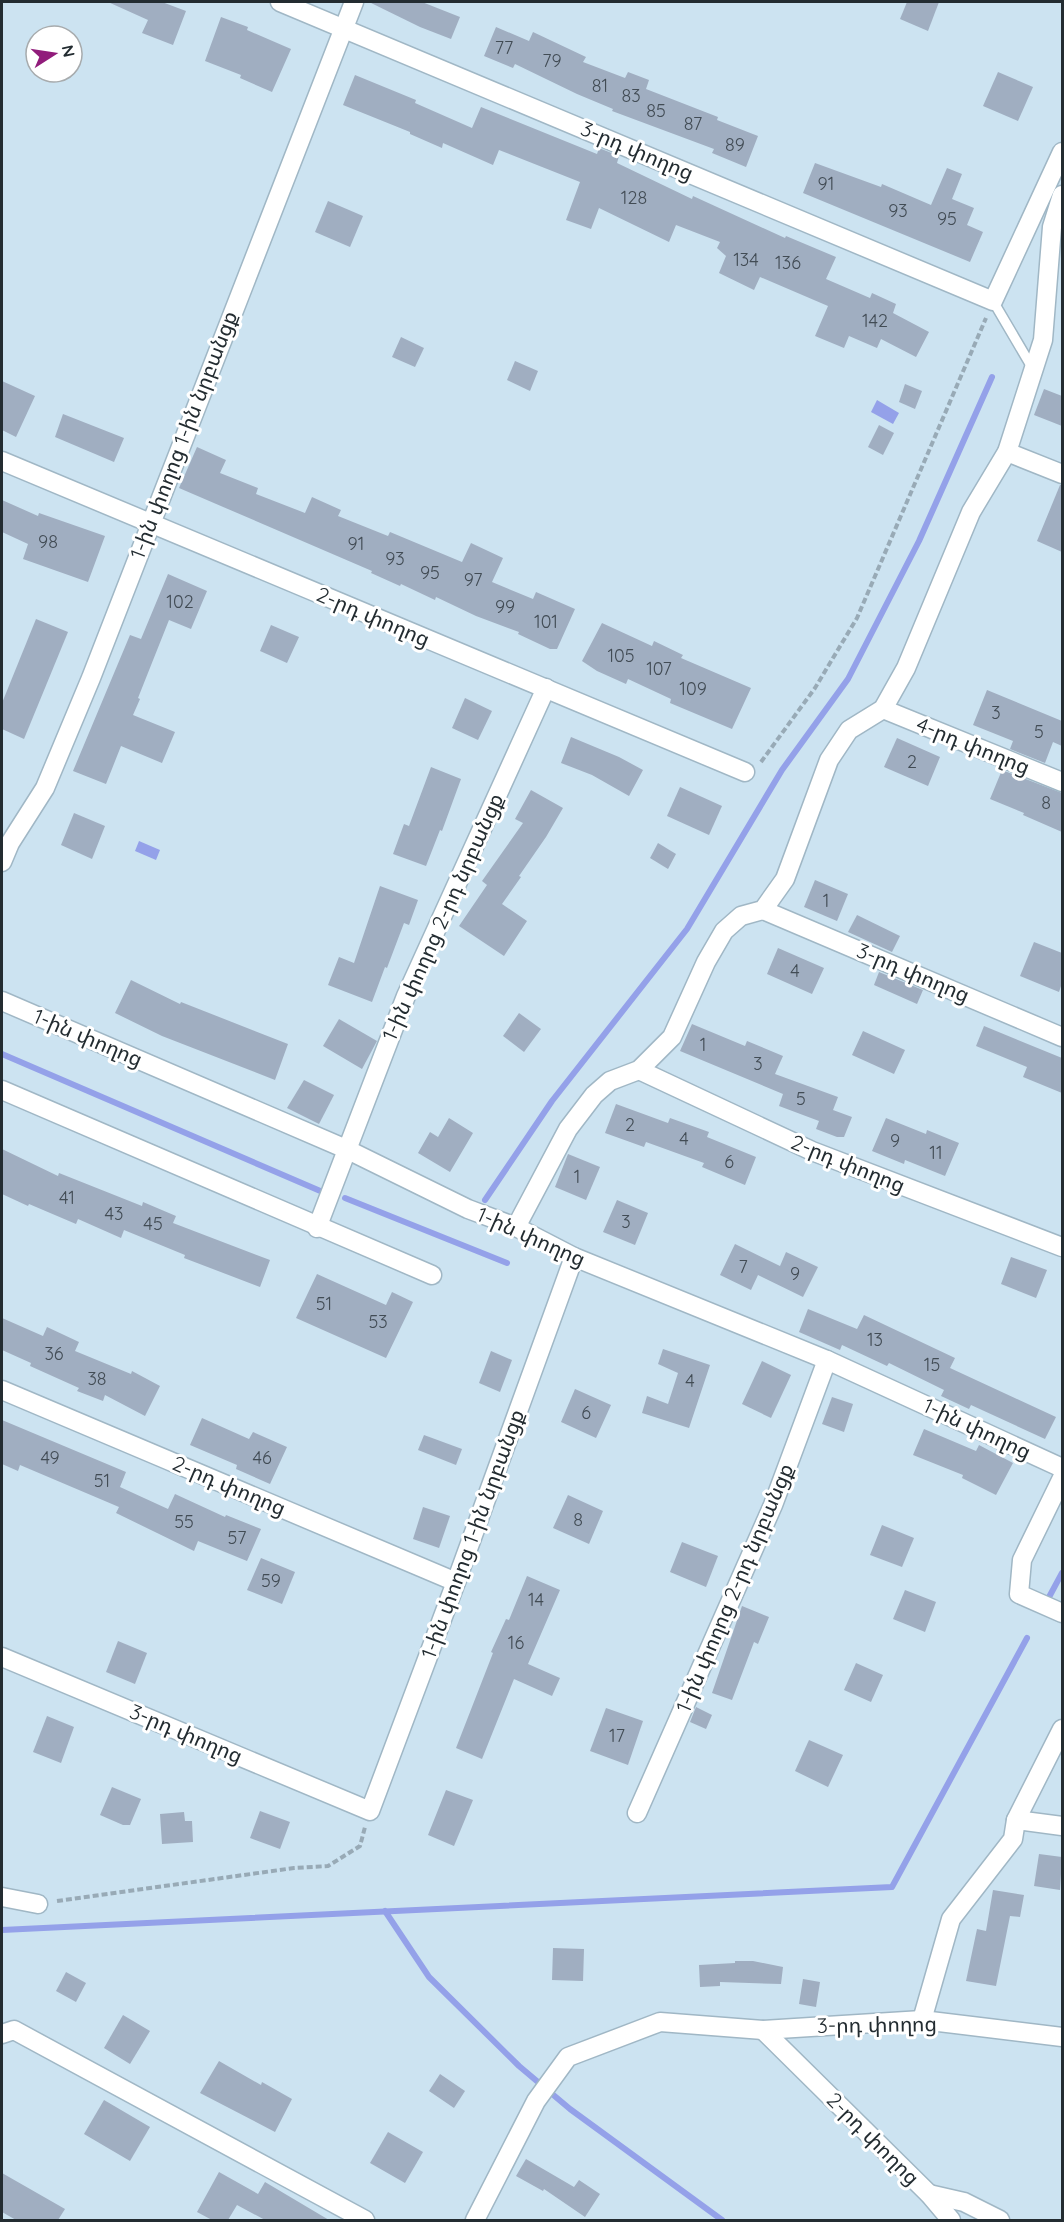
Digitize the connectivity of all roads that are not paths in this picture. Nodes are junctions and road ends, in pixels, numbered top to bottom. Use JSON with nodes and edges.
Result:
{"nodes":[{"id":1,"x":280,"y":2,"type":"edge"},
{"id":2,"x":354,"y":2,"type":"edge"},
{"id":3,"x":343,"y":28,"type":"junction"},
{"id":4,"x":1062,"y":152,"type":"edge"},
{"id":5,"x":1057,"y":182,"type":"edge"},
{"id":6,"x":1062,"y":195,"type":"edge"},
{"id":7,"x":993,"y":301,"type":"junction"},
{"id":8,"x":1033,"y":369,"type":"junction"},
{"id":9,"x":1007,"y":452,"type":"junction"},
{"id":10,"x":2,"y":461,"type":"edge"},
{"id":11,"x":1062,"y":474,"type":"edge"},
{"id":12,"x":150,"y":524,"type":"junction"},
{"id":13,"x":546,"y":688,"type":"junction"},
{"id":14,"x":883,"y":710,"type":"junction"},
{"id":15,"x":746,"y":772,"type":"road end"},
{"id":16,"x":1062,"y":782,"type":"edge"},
{"id":17,"x":2,"y":862,"type":"edge"},
{"id":18,"x":763,"y":910,"type":"junction"},
{"id":19,"x":2,"y":1001,"type":"edge"},
{"id":20,"x":1062,"y":1037,"type":"edge"},
{"id":21,"x":639,"y":1070,"type":"junction"},
{"id":22,"x":2,"y":1090,"type":"edge"},
{"id":23,"x":346,"y":1149,"type":"junction"},
{"id":24,"x":516,"y":1227,"type":"junction"},
{"id":25,"x":317,"y":1228,"type":"junction"},
{"id":26,"x":1062,"y":1247,"type":"edge"},
{"id":27,"x":574,"y":1257,"type":"junction"},
{"id":28,"x":432,"y":1275,"type":"dead end"},
{"id":29,"x":827,"y":1360,"type":"junction"},
{"id":30,"x":2,"y":1390,"type":"edge"},
{"id":31,"x":1062,"y":1468,"type":"edge"},
{"id":32,"x":1062,"y":1478,"type":"edge"},
{"id":33,"x":456,"y":1582,"type":"junction"},
{"id":34,"x":1062,"y":1613,"type":"edge"},
{"id":35,"x":2,"y":1657,"type":"edge"},
{"id":36,"x":1062,"y":1729,"type":"edge"},
{"id":37,"x":370,"y":1811,"type":"joint"},
{"id":38,"x":637,"y":1813,"type":"dead end"},
{"id":39,"x":1017,"y":1820,"type":"junction"},
{"id":40,"x":1062,"y":1826,"type":"edge"},
{"id":41,"x":2,"y":1897,"type":"edge"},
{"id":42,"x":38,"y":1904,"type":"road end"},
{"id":43,"x":922,"y":2020,"type":"junction"},
{"id":44,"x":764,"y":2030,"type":"junction"},
{"id":45,"x":8,"y":2032,"type":"edge"},
{"id":46,"x":1062,"y":2037,"type":"edge"},
{"id":47,"x":929,"y":2194,"type":"junction"},
{"id":48,"x":365,"y":2220,"type":"edge"},
{"id":49,"x":474,"y":2220,"type":"edge"},
{"id":50,"x":951,"y":2220,"type":"edge"},
{"id":51,"x":1000,"y":2220,"type":"edge"}],
"edges":[{"from":1,"to":3,"type":"street","name":"3-րդ փողոց"},
{"from":2,"to":3,"type":"street","name":"1-ին փողոց 1-ին նրբանցք"},
{"from":3,"to":7,"type":"street","name":"3-րդ փողոց"},
{"from":3,"to":12,"type":"street","name":"1-ին փողոց 1-ին նրբանցք"},
{"from":4,"to":5,"type":"street"},
{"from":5,"to":7,"type":"street"},
{"from":6,"to":8,"type":"street"},
{"from":7,"to":8,"type":"lane"},
{"from":8,"to":9,"type":"street"},
{"from":9,"to":11,"type":"street"},
{"from":9,"to":14,"type":"street"},
{"from":10,"to":12,"type":"street","name":"2-րդ փողոց"},
{"from":12,"to":13,"type":"street","name":"2-րդ փողոց"},
{"from":12,"to":17,"type":"street","name":"1-ին փողոց 1-ին նրբանցք"},
{"from":13,"to":15,"type":"street","name":"2-րդ փողոց"},
{"from":13,"to":23,"type":"street","name":"1-ին փողոց 2-րդ նրբանցք"},
{"from":14,"to":16,"type":"street","name":"4-րդ փողոց"},
{"from":14,"to":18,"type":"street"},
{"from":18,"to":20,"type":"street","name":"3-րդ փողոց"},
{"from":18,"to":21,"type":"street"},
{"from":19,"to":23,"type":"street","name":"1-ին փողոց"},
{"from":21,"to":24,"type":"street"},
{"from":21,"to":26,"type":"street","name":"2-րդ փողոց"},
{"from":22,"to":25,"type":"street"},
{"from":23,"to":24,"type":"street","name":"1-ին փողոց"},
{"from":23,"to":25,"type":"street","name":"1-ին փողոց 2-րդ նրբանցք"},
{"from":24,"to":27,"type":"street","name":"1-ին փողոց"},
{"from":25,"to":28,"type":"street"},
{"from":27,"to":29,"type":"street","name":"1-ին փողոց"},
{"from":27,"to":33,"type":"street","name":"1-ին փողոց 1-ին նրբանցք"},
{"from":29,"to":31,"type":"street","name":"1-ին փողոց"},
{"from":29,"to":38,"type":"street","name":"1-ին փողոց 2-րդ նրբանցք"},
{"from":30,"to":33,"type":"street","name":"2-րդ փողոց"},
{"from":32,"to":34,"type":"street"},
{"from":33,"to":37,"type":"street","name":"1-ին փողոց 1-ին նրբանցք"},
{"from":35,"to":37,"type":"street","name":"3-րդ փողոց"},
{"from":36,"to":39,"type":"street"},
{"from":39,"to":40,"type":"street"},
{"from":39,"to":43,"type":"street"},
{"from":41,"to":42,"type":"street"},
{"from":43,"to":44,"type":"street","name":"3-րդ փողոց"},
{"from":43,"to":46,"type":"street","name":"3-րդ փողոց"},
{"from":44,"to":47,"type":"street","name":"2-րդ փողոց"},
{"from":44,"to":49,"type":"street","name":"3-րդ փողոց"},
{"from":45,"to":48,"type":"street"},
{"from":47,"to":50,"type":"street"},
{"from":47,"to":51,"type":"street","name":"2-րդ փողոց"}]}
